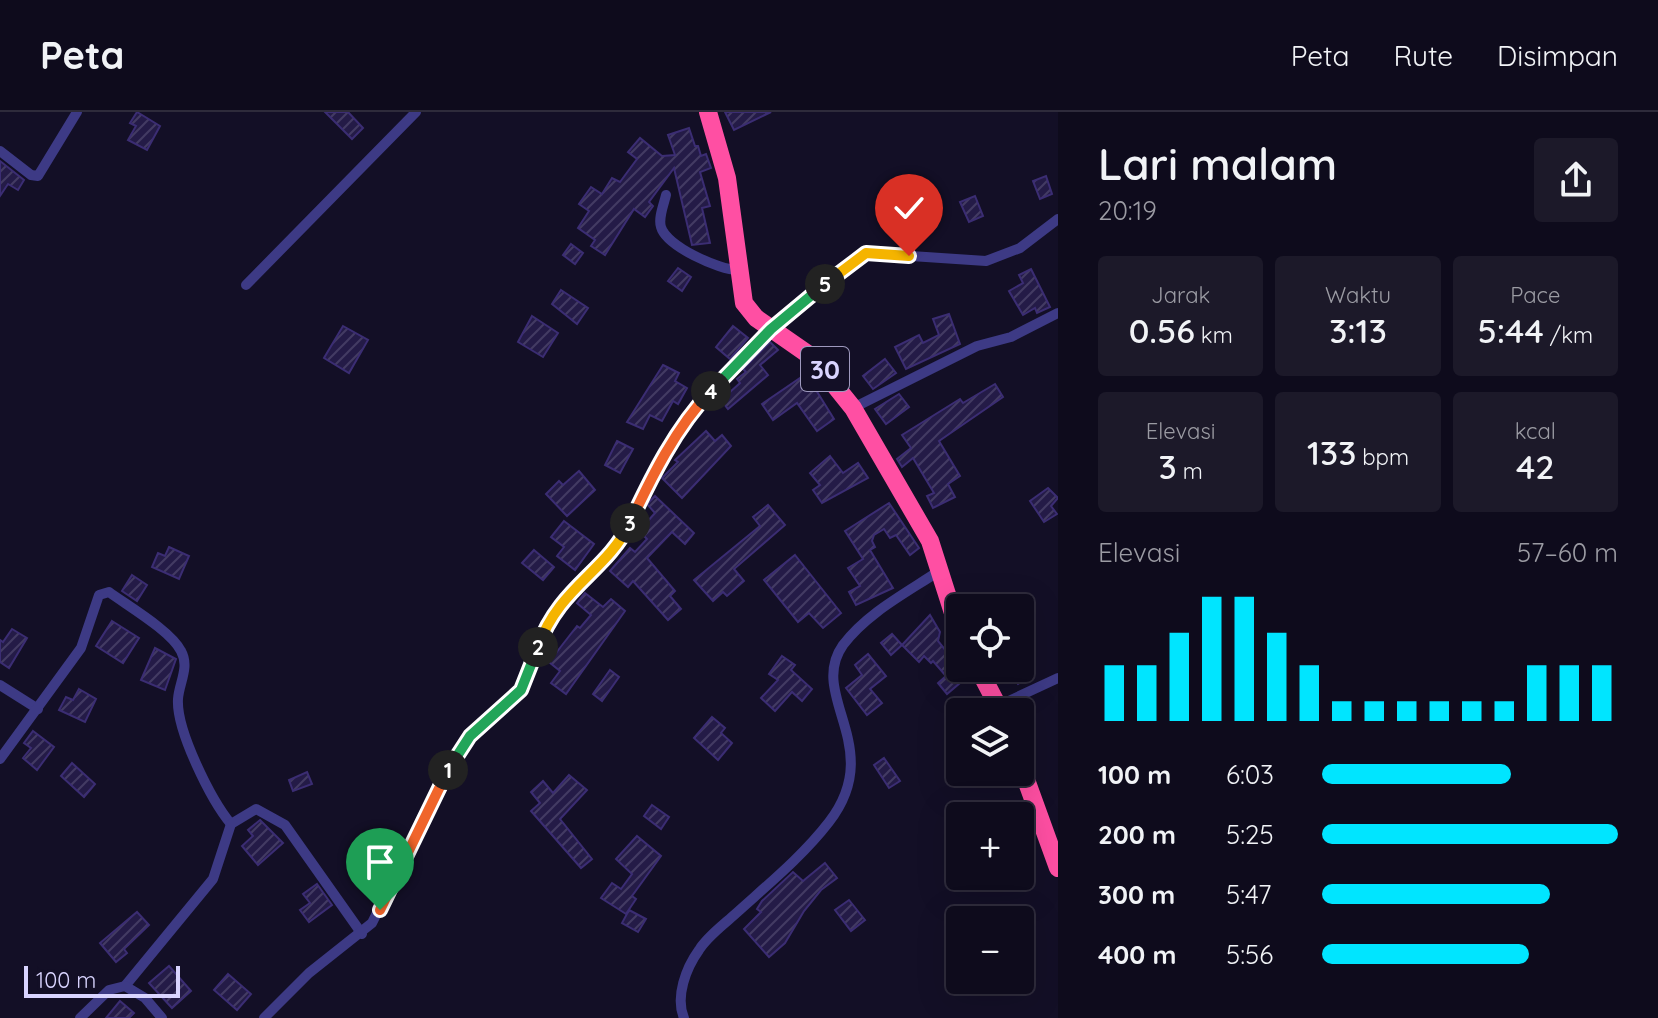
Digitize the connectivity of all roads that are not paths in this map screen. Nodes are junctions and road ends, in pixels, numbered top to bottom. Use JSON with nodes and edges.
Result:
{"nodes":[{"id":1,"x":77,"y":112,"type":"edge"},
{"id":2,"x":416,"y":112,"type":"edge"},
{"id":3,"x":708,"y":112,"type":"edge"},
{"id":4,"x":0,"y":151,"type":"edge"},
{"id":5,"x":666,"y":195,"type":"dead end"},
{"id":6,"x":1058,"y":219,"type":"edge"},
{"id":7,"x":738,"y":270,"type":"junction"},
{"id":8,"x":246,"y":285,"type":"dead end"},
{"id":9,"x":1058,"y":313,"type":"edge"},
{"id":10,"x":771,"y":329,"type":"junction"},
{"id":11,"x":853,"y":408,"type":"junction"},
{"id":12,"x":939,"y":571,"type":"junction"},
{"id":13,"x":947,"y":594,"type":"edge"},
{"id":14,"x":1058,"y":678,"type":"edge"},
{"id":15,"x":0,"y":685,"type":"edge"},
{"id":16,"x":1021,"y":698,"type":"edge"},
{"id":17,"x":38,"y":709,"type":"junction"},
{"id":18,"x":0,"y":759,"type":"edge"},
{"id":19,"x":1028,"y":786,"type":"edge"},
{"id":20,"x":231,"y":824,"type":"junction"},
{"id":21,"x":1058,"y":868,"type":"edge"},
{"id":22,"x":362,"y":934,"type":"junction"},
{"id":23,"x":125,"y":986,"type":"junction"},
{"id":24,"x":80,"y":1018,"type":"edge"},
{"id":25,"x":162,"y":1018,"type":"edge"},
{"id":26,"x":264,"y":1018,"type":"edge"},
{"id":27,"x":684,"y":1018,"type":"edge"}],
"edges":[{"from":1,"to":4,"type":"street"},
{"from":2,"to":8,"type":"street"},
{"from":3,"to":7,"type":"highway","number":"30"},
{"from":5,"to":7,"type":"street"},
{"from":6,"to":10,"type":"street"},
{"from":7,"to":10,"type":"highway","number":"30"},
{"from":9,"to":11,"type":"street"},
{"from":10,"to":11,"type":"highway","number":"30"},
{"from":10,"to":22,"type":"street"},
{"from":11,"to":12,"type":"highway","number":"30"},
{"from":12,"to":13,"type":"highway","number":"30"},
{"from":12,"to":27,"type":"street"},
{"from":14,"to":16,"type":"street"},
{"from":15,"to":17,"type":"street"},
{"from":17,"to":18,"type":"street"},
{"from":17,"to":20,"type":"street"},
{"from":19,"to":21,"type":"highway"},
{"from":20,"to":22,"type":"street"},
{"from":20,"to":23,"type":"street"},
{"from":22,"to":26,"type":"street"},
{"from":23,"to":24,"type":"street"},
{"from":23,"to":25,"type":"street"}]}
